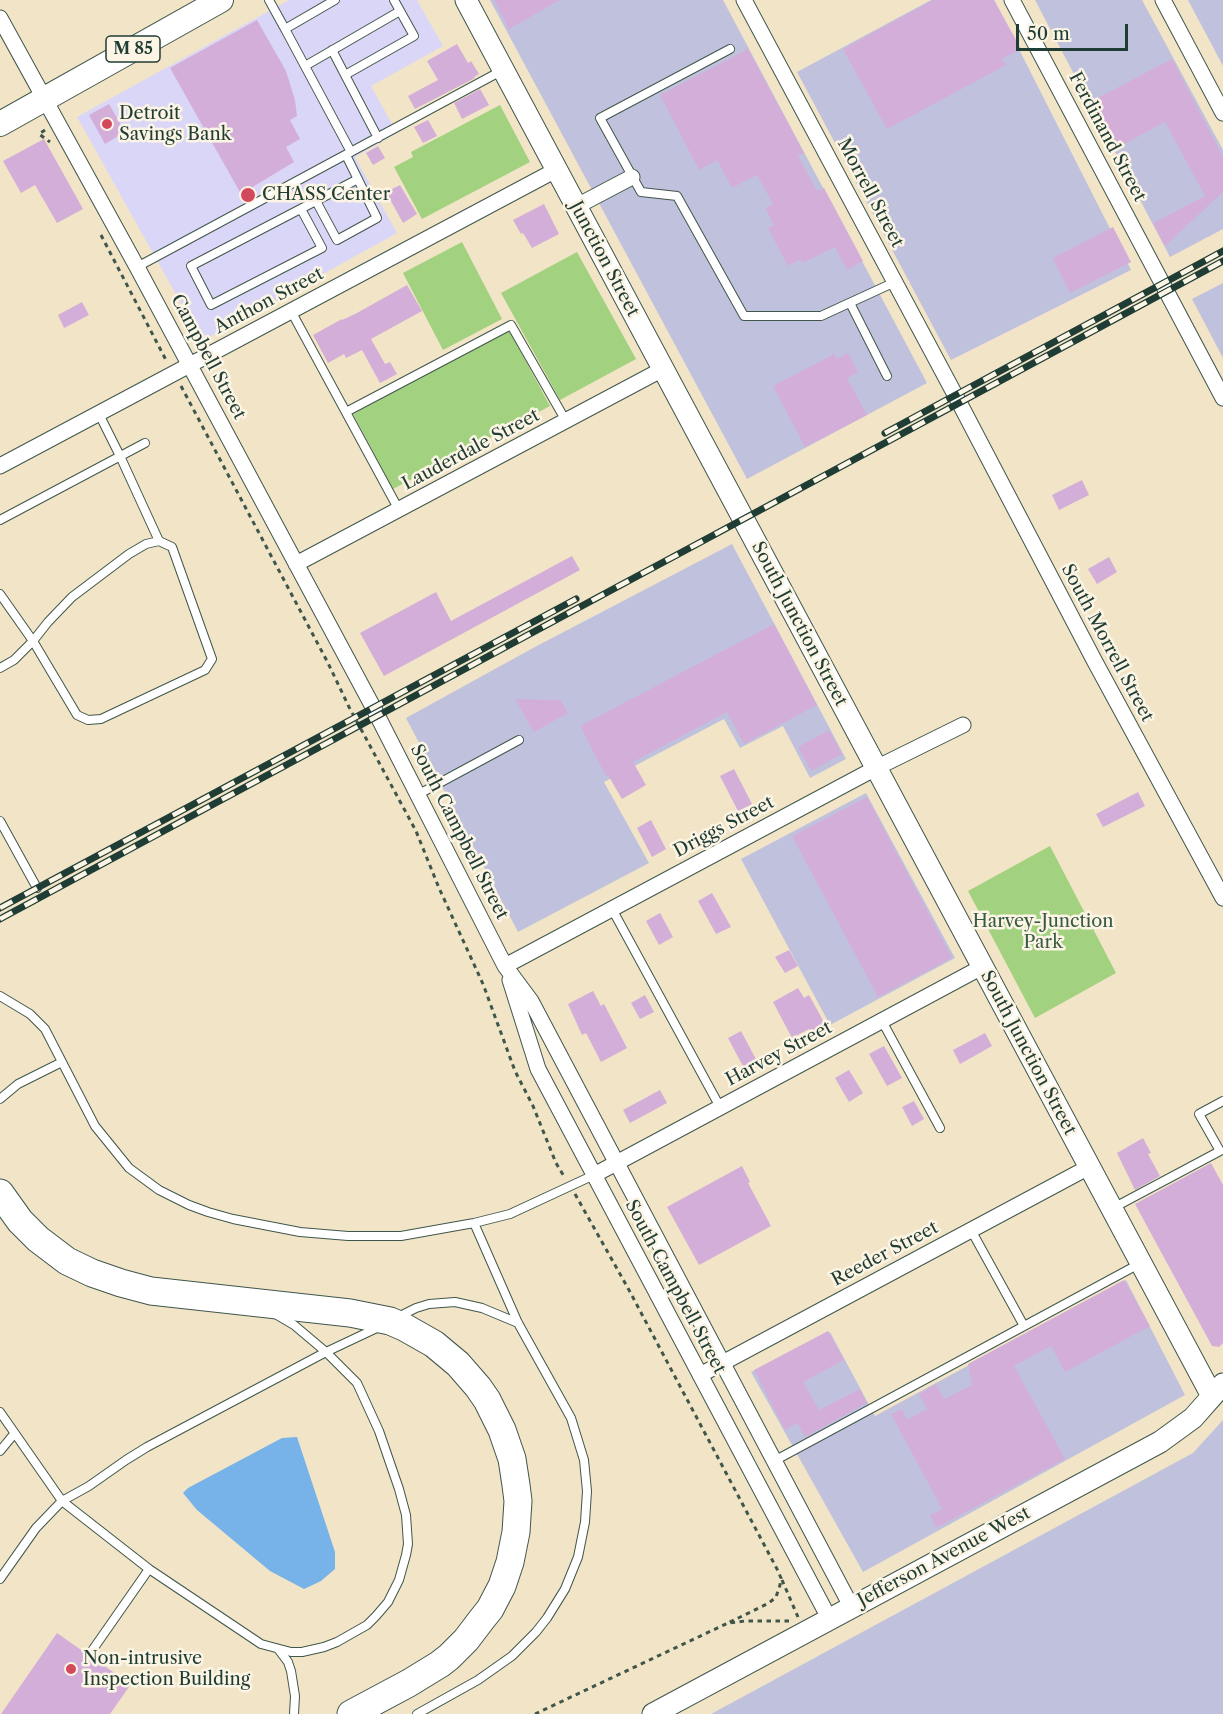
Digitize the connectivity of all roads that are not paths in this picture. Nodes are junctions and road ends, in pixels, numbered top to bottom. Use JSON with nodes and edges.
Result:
{"nodes":[{"id":1,"x":221,"y":0,"type":"edge"},
{"id":2,"x":269,"y":0,"type":"edge"},
{"id":3,"x":335,"y":0,"type":"edge"},
{"id":4,"x":394,"y":0,"type":"edge"},
{"id":5,"x":466,"y":0,"type":"edge"},
{"id":6,"x":744,"y":0,"type":"edge"},
{"id":7,"x":1012,"y":0,"type":"edge"},
{"id":8,"x":1163,"y":0,"type":"edge"},
{"id":9,"x":400,"y":10,"type":"junction"},
{"id":10,"x":0,"y":18,"type":"edge"},
{"id":11,"x":285,"y":29,"type":"junction"},
{"id":12,"x":730,"y":49,"type":"dead end"},
{"id":13,"x":332,"y":50,"type":"junction"},
{"id":14,"x":305,"y":66,"type":"junction"},
{"id":15,"x":503,"y":70,"type":"junction"},
{"id":16,"x":345,"y":75,"type":"junction"},
{"id":17,"x":44,"y":99,"type":"junction"},
{"id":18,"x":1223,"y":113,"type":"edge"},
{"id":19,"x":0,"y":124,"type":"edge"},
{"id":20,"x":378,"y":138,"type":"junction"},
{"id":21,"x":349,"y":153,"type":"junction"},
{"id":22,"x":556,"y":170,"type":"junction"},
{"id":23,"x":632,"y":177,"type":"junction"},
{"id":24,"x":358,"y":179,"type":"junction"},
{"id":25,"x":316,"y":201,"type":"junction"},
{"id":26,"x":577,"y":207,"type":"junction"},
{"id":27,"x":301,"y":209,"type":"junction"},
{"id":28,"x":137,"y":267,"type":"junction"},
{"id":29,"x":895,"y":282,"type":"junction"},
{"id":30,"x":850,"y":303,"type":"junction"},
{"id":31,"x":291,"y":311,"type":"junction"},
{"id":32,"x":190,"y":365,"type":"junction"},
{"id":33,"x":663,"y":369,"type":"junction"},
{"id":34,"x":887,"y":376,"type":"dead end"},
{"id":35,"x":1223,"y":398,"type":"edge"},
{"id":36,"x":960,"y":404,"type":"joint"},
{"id":37,"x":346,"y":412,"type":"junction"},
{"id":38,"x":99,"y":414,"type":"junction"},
{"id":39,"x":566,"y":421,"type":"junction"},
{"id":40,"x":145,"y":443,"type":"dead end"},
{"id":41,"x":120,"y":456,"type":"junction"},
{"id":42,"x":0,"y":466,"type":"edge"},
{"id":43,"x":399,"y":510,"type":"junction"},
{"id":44,"x":743,"y":518,"type":"joint"},
{"id":45,"x":0,"y":520,"type":"edge"},
{"id":46,"x":159,"y":541,"type":"junction"},
{"id":47,"x":296,"y":564,"type":"junction"},
{"id":48,"x":0,"y":594,"type":"edge"},
{"id":49,"x":33,"y":641,"type":"junction"},
{"id":50,"x":0,"y":668,"type":"edge"},
{"id":51,"x":377,"y":716,"type":"joint"},
{"id":52,"x":963,"y":725,"type":"dead end"},
{"id":53,"x":519,"y":740,"type":"dead end"},
{"id":54,"x":876,"y":768,"type":"junction"},
{"id":55,"x":419,"y":794,"type":"junction"},
{"id":56,"x":0,"y":820,"type":"edge"},
{"id":57,"x":37,"y":888,"type":"dead end"},
{"id":58,"x":1223,"y":898,"type":"edge"},
{"id":59,"x":612,"y":909,"type":"junction"},
{"id":60,"x":505,"y":966,"type":"junction"},
{"id":61,"x":982,"y":967,"type":"junction"},
{"id":62,"x":0,"y":996,"type":"edge"},
{"id":63,"x":882,"y":1021,"type":"junction"},
{"id":64,"x":62,"y":1062,"type":"junction"},
{"id":65,"x":0,"y":1099,"type":"edge"},
{"id":66,"x":1223,"y":1101,"type":"edge"},
{"id":67,"x":720,"y":1107,"type":"junction"},
{"id":68,"x":940,"y":1128,"type":"dead end"},
{"id":69,"x":616,"y":1164,"type":"junction"},
{"id":70,"x":1089,"y":1167,"type":"junction"},
{"id":71,"x":594,"y":1175,"type":"junction"},
{"id":72,"x":0,"y":1193,"type":"edge"},
{"id":73,"x":1111,"y":1209,"type":"junction"},
{"id":74,"x":474,"y":1224,"type":"junction"},
{"id":75,"x":971,"y":1230,"type":"junction"},
{"id":76,"x":1140,"y":1263,"type":"junction"},
{"id":77,"x":244,"y":1301,"type":"junction"},
{"id":78,"x":390,"y":1321,"type":"junction"},
{"id":79,"x":518,"y":1323,"type":"junction"},
{"id":80,"x":1024,"y":1326,"type":"junction"},
{"id":81,"x":326,"y":1352,"type":"junction"},
{"id":82,"x":723,"y":1363,"type":"junction"},
{"id":83,"x":700,"y":1375,"type":"junction"},
{"id":84,"x":1217,"y":1390,"type":"edge"},
{"id":85,"x":0,"y":1413,"type":"edge"},
{"id":86,"x":14,"y":1434,"type":"junction"},
{"id":87,"x":0,"y":1450,"type":"edge"},
{"id":88,"x":774,"y":1461,"type":"junction"},
{"id":89,"x":62,"y":1501,"type":"junction"},
{"id":90,"x":149,"y":1569,"type":"junction"},
{"id":91,"x":0,"y":1579,"type":"edge"},
{"id":92,"x":851,"y":1606,"type":"junction"},
{"id":93,"x":825,"y":1611,"type":"junction"},
{"id":94,"x":279,"y":1650,"type":"junction"},
{"id":95,"x":89,"y":1655,"type":"dead end"},
{"id":96,"x":294,"y":1714,"type":"edge"},
{"id":97,"x":351,"y":1714,"type":"edge"},
{"id":98,"x":417,"y":1714,"type":"edge"},
{"id":99,"x":653,"y":1714,"type":"edge"}],
"edges":[{"from":1,"to":17,"type":"main road","number":"M 85"},
{"from":2,"to":11,"type":"lane"},
{"from":3,"to":11,"type":"lane"},
{"from":4,"to":9,"type":"lane"},
{"from":5,"to":15,"type":"street","name":"Junction Street"},
{"from":6,"to":29,"type":"street","name":"Morrell Street"},
{"from":7,"to":35,"type":"street","name":"Ferdinand Street"},
{"from":8,"to":18,"type":"street"},
{"from":9,"to":13,"type":"lane"},
{"from":9,"to":16,"type":"lane"},
{"from":10,"to":17,"type":"street","name":"Campbell Street"},
{"from":11,"to":14,"type":"lane"},
{"from":12,"to":23,"type":"lane"},
{"from":13,"to":14,"type":"lane"},
{"from":13,"to":16,"type":"lane"},
{"from":14,"to":21,"type":"lane"},
{"from":15,"to":20,"type":"lane"},
{"from":15,"to":22,"type":"street","name":"Junction Street"},
{"from":16,"to":20,"type":"lane"},
{"from":17,"to":19,"type":"main road","number":"M 85"},
{"from":17,"to":28,"type":"street","name":"Campbell Street"},
{"from":20,"to":21,"type":"lane"},
{"from":21,"to":24,"type":"lane"},
{"from":21,"to":28,"type":"lane"},
{"from":22,"to":26,"type":"street","name":"Junction Street"},
{"from":22,"to":31,"type":"street","name":"Anthon Street"},
{"from":23,"to":26,"type":"street"},
{"from":23,"to":30,"type":"lane"},
{"from":24,"to":25,"type":"lane"},
{"from":24,"to":25,"type":"lane"},
{"from":25,"to":27,"type":"lane"},
{"from":26,"to":33,"type":"street","name":"Junction Street"},
{"from":27,"to":27,"type":"lane"},
{"from":28,"to":32,"type":"street","name":"Campbell Street"},
{"from":29,"to":30,"type":"lane"},
{"from":29,"to":36,"type":"street","name":"Morrell Street"},
{"from":30,"to":34,"type":"lane"},
{"from":31,"to":32,"type":"street","name":"Anthon Street"},
{"from":31,"to":37,"type":"lane"},
{"from":32,"to":38,"type":"street","name":"Anthon Street"},
{"from":32,"to":47,"type":"street","name":"Campbell Street"},
{"from":33,"to":39,"type":"street","name":"Lauderdale Street"},
{"from":33,"to":44,"type":"street","name":"Junction Street"},
{"from":36,"to":58,"type":"street","name":"South Morrell Street"},
{"from":37,"to":39,"type":"lane"},
{"from":37,"to":43,"type":"lane"},
{"from":38,"to":41,"type":"lane"},
{"from":38,"to":42,"type":"street","name":"Anthon Street"},
{"from":39,"to":43,"type":"street","name":"Lauderdale Street"},
{"from":40,"to":41,"type":"lane"},
{"from":41,"to":45,"type":"lane"},
{"from":41,"to":46,"type":"lane"},
{"from":43,"to":47,"type":"street","name":"Lauderdale Street"},
{"from":44,"to":54,"type":"street","name":"South Junction Street"},
{"from":46,"to":49,"type":"lane"},
{"from":46,"to":49,"type":"lane"},
{"from":47,"to":51,"type":"street","name":"Campbell Street"},
{"from":48,"to":49,"type":"lane"},
{"from":49,"to":50,"type":"lane"},
{"from":51,"to":55,"type":"street","name":"South Campbell Street"},
{"from":52,"to":54,"type":"street","name":"Driggs Street"},
{"from":53,"to":55,"type":"lane"},
{"from":54,"to":59,"type":"street","name":"Driggs Street"},
{"from":54,"to":61,"type":"street","name":"South Junction Street"},
{"from":55,"to":60,"type":"street","name":"South Campbell Street"},
{"from":56,"to":57,"type":"lane"},
{"from":59,"to":60,"type":"street","name":"Driggs Street"},
{"from":59,"to":67,"type":"lane"},
{"from":60,"to":69,"type":"street","name":"South Campbell Street"},
{"from":60,"to":71,"type":"street","name":"South Campbell Street"},
{"from":61,"to":63,"type":"street","name":"Harvey Street"},
{"from":61,"to":70,"type":"street","name":"South Junction Street"},
{"from":62,"to":64,"type":"lane"},
{"from":63,"to":67,"type":"street","name":"Harvey Street"},
{"from":63,"to":68,"type":"lane"},
{"from":64,"to":65,"type":"lane"},
{"from":64,"to":74,"type":"lane"},
{"from":66,"to":73,"type":"lane"},
{"from":67,"to":69,"type":"street","name":"Harvey Street"},
{"from":69,"to":71,"type":"street","name":"Harvey Street"},
{"from":69,"to":82,"type":"street","name":"South Campbell Street"},
{"from":70,"to":73,"type":"street","name":"South Junction Street"},
{"from":70,"to":75,"type":"street","name":"Reeder Street"},
{"from":71,"to":74,"type":"lane"},
{"from":71,"to":83,"type":"street","name":"South Campbell Street"},
{"from":72,"to":77,"type":"highway"},
{"from":73,"to":76,"type":"street","name":"South Junction Street"},
{"from":74,"to":79,"type":"lane"},
{"from":75,"to":80,"type":"lane"},
{"from":75,"to":82,"type":"street","name":"Reeder Street"},
{"from":76,"to":80,"type":"lane"},
{"from":76,"to":84,"type":"street","name":"South Junction Street"},
{"from":77,"to":78,"type":"highway"},
{"from":77,"to":81,"type":"lane"},
{"from":78,"to":79,"type":"lane"},
{"from":78,"to":81,"type":"lane"},
{"from":78,"to":97,"type":"highway"},
{"from":79,"to":98,"type":"lane"},
{"from":80,"to":88,"type":"lane"},
{"from":81,"to":89,"type":"lane"},
{"from":81,"to":94,"type":"lane"},
{"from":82,"to":83,"type":"street","name":"Reeder Street"},
{"from":82,"to":88,"type":"street","name":"South Campbell Street"},
{"from":83,"to":93,"type":"street","name":"South Campbell Street"},
{"from":84,"to":92,"type":"street","name":"Jefferson Avenue West"},
{"from":85,"to":86,"type":"lane"},
{"from":86,"to":87,"type":"lane"},
{"from":86,"to":89,"type":"lane"},
{"from":88,"to":92,"type":"street","name":"South Campbell Street"},
{"from":89,"to":90,"type":"lane"},
{"from":89,"to":91,"type":"lane"},
{"from":90,"to":94,"type":"lane"},
{"from":90,"to":95,"type":"lane"},
{"from":92,"to":93,"type":"street","name":"Jefferson Avenue West"},
{"from":93,"to":99,"type":"street","name":"Jefferson Avenue West"},
{"from":94,"to":96,"type":"lane"}]}
